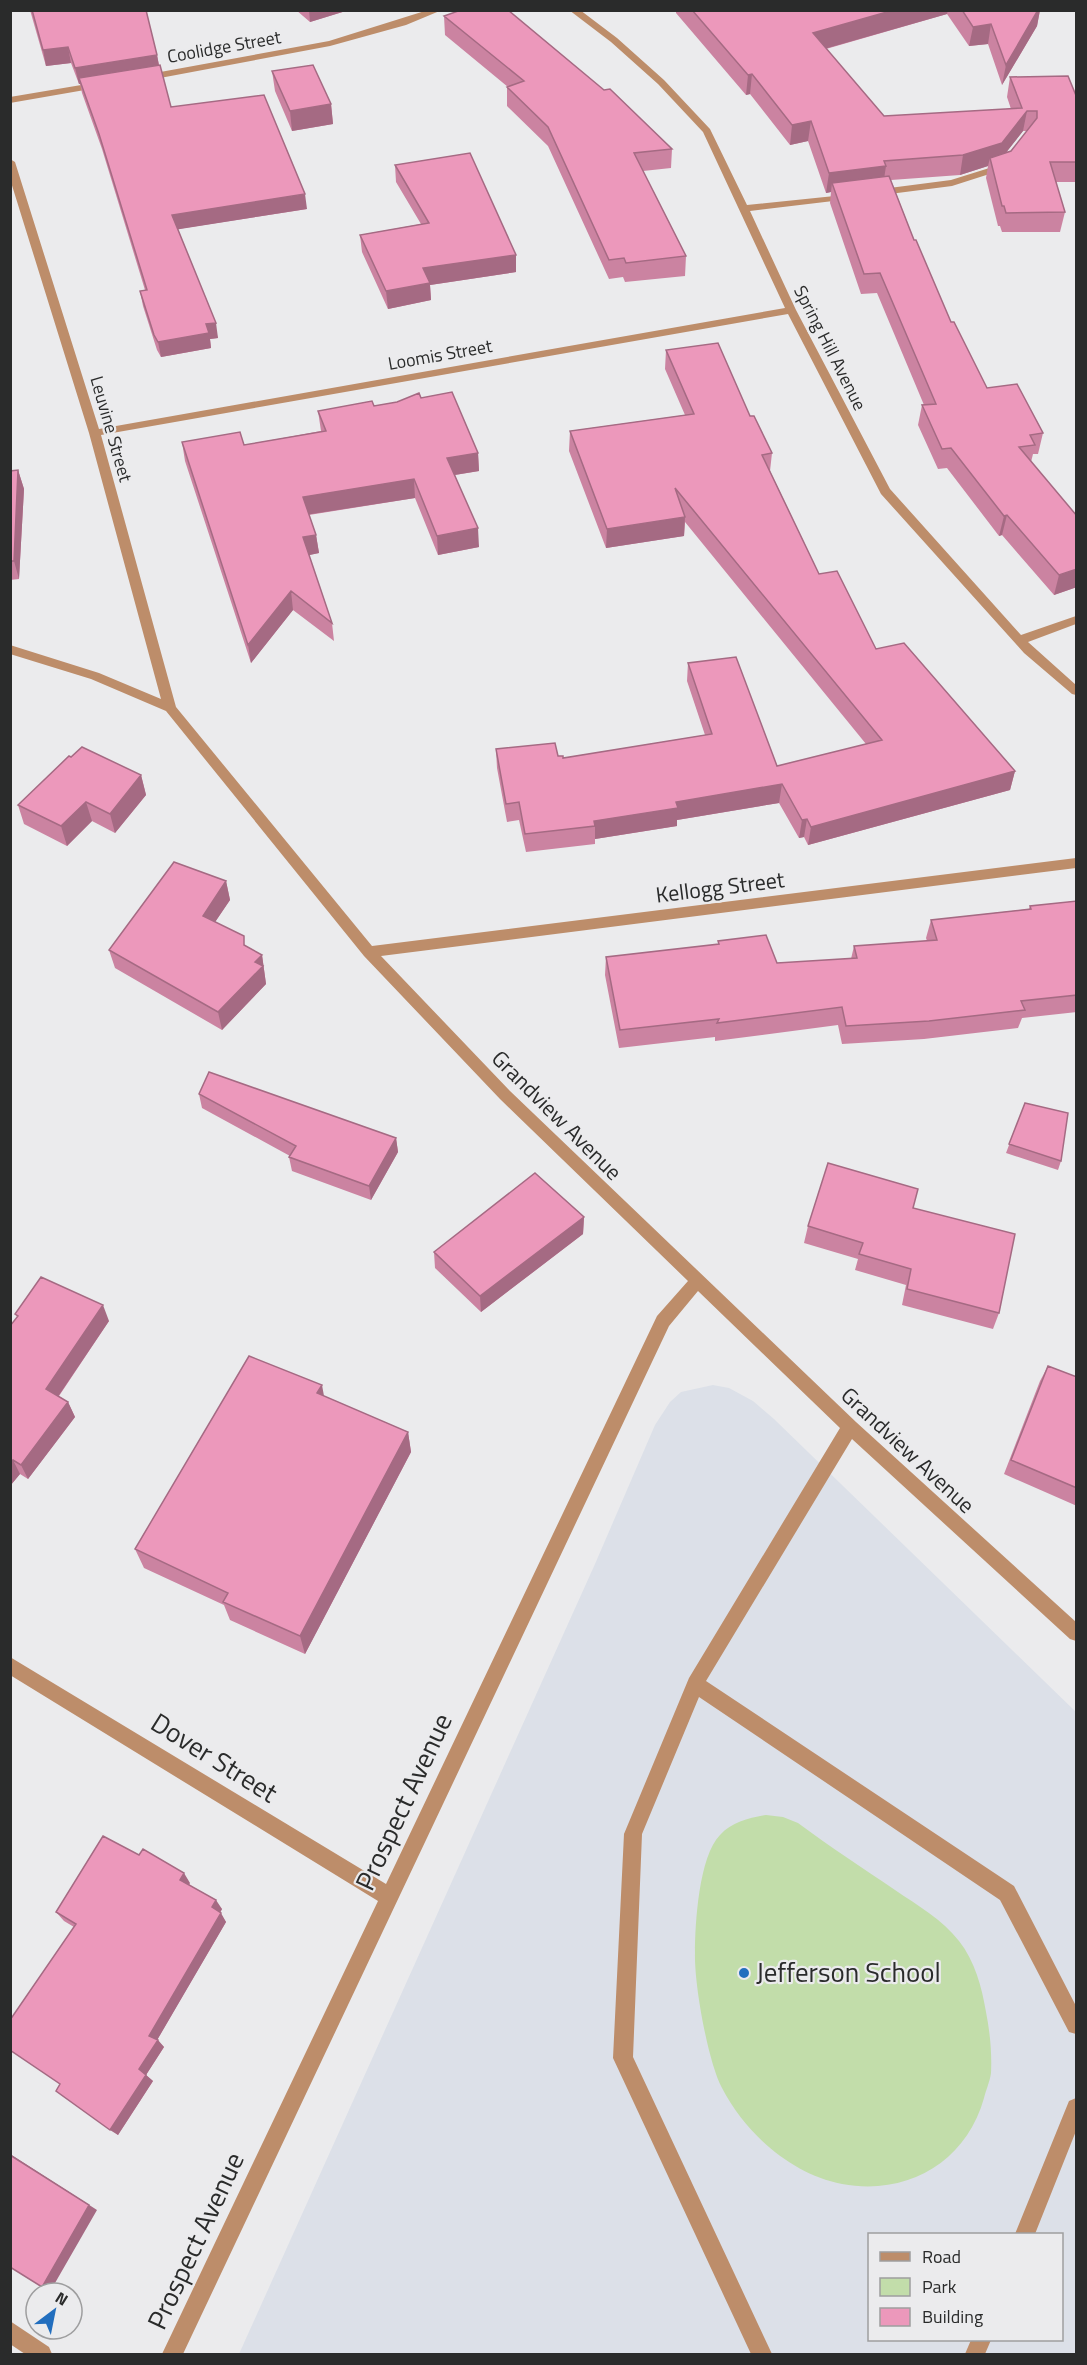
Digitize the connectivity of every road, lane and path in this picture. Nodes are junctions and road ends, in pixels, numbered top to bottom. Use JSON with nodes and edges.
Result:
{"nodes":[{"id":1,"x":438,"y":10,"type":"edge"},
{"id":2,"x":573,"y":10,"type":"edge"},
{"id":3,"x":128,"y":80,"type":"edge"},
{"id":4,"x":105,"y":84,"type":"edge"},
{"id":5,"x":10,"y":100,"type":"edge"},
{"id":6,"x":1009,"y":159,"type":"edge"},
{"id":7,"x":10,"y":162,"type":"edge"},
{"id":8,"x":743,"y":209,"type":"junction"},
{"id":9,"x":791,"y":310,"type":"junction"},
{"id":10,"x":95,"y":433,"type":"junction"},
{"id":11,"x":1077,"y":620,"type":"edge"},
{"id":12,"x":1020,"y":640,"type":"junction"},
{"id":13,"x":10,"y":649,"type":"edge"},
{"id":14,"x":1077,"y":691,"type":"edge"},
{"id":15,"x":170,"y":708,"type":"junction"},
{"id":16,"x":1077,"y":863,"type":"edge"},
{"id":17,"x":369,"y":952,"type":"junction"},
{"id":18,"x":697,"y":1281,"type":"junction"},
{"id":19,"x":850,"y":1427,"type":"junction"},
{"id":20,"x":1077,"y":1633,"type":"edge"},
{"id":21,"x":10,"y":1665,"type":"edge"},
{"id":22,"x":695,"y":1684,"type":"junction"},
{"id":23,"x":389,"y":1898,"type":"junction"},
{"id":24,"x":1077,"y":2025,"type":"edge"},
{"id":25,"x":1077,"y":2108,"type":"edge"},
{"id":26,"x":1025,"y":2233,"type":"edge"},
{"id":27,"x":10,"y":2331,"type":"edge"},
{"id":28,"x":981,"y":2341,"type":"edge"},
{"id":29,"x":42,"y":2355,"type":"edge"},
{"id":30,"x":172,"y":2355,"type":"edge"},
{"id":31,"x":762,"y":2355,"type":"edge"},
{"id":32,"x":975,"y":2355,"type":"edge"}],
"edges":[{"from":1,"to":3,"type":"street","name":"Coolidge Street"},
{"from":2,"to":8,"type":"street","name":"Spring Hill Avenue"},
{"from":4,"to":5,"type":"street"},
{"from":6,"to":8,"type":"street"},
{"from":7,"to":10,"type":"street","name":"Leuvine Street"},
{"from":8,"to":9,"type":"street","name":"Spring Hill Avenue"},
{"from":9,"to":10,"type":"street","name":"Loomis Street"},
{"from":9,"to":12,"type":"street","name":"Spring Hill Avenue"},
{"from":10,"to":15,"type":"street","name":"Leuvine Street"},
{"from":11,"to":12,"type":"street"},
{"from":12,"to":14,"type":"street","name":"Spring Hill Avenue"},
{"from":13,"to":15,"type":"street","name":"Grandview Avenue"},
{"from":15,"to":17,"type":"street","name":"Grandview Avenue"},
{"from":16,"to":17,"type":"street","name":"Kellogg Street"},
{"from":17,"to":18,"type":"street","name":"Grandview Avenue"},
{"from":18,"to":19,"type":"street","name":"Grandview Avenue"},
{"from":18,"to":23,"type":"street","name":"Prospect Avenue"},
{"from":19,"to":20,"type":"street","name":"Grandview Avenue"},
{"from":19,"to":22,"type":"street"},
{"from":21,"to":23,"type":"street","name":"Dover Street"},
{"from":22,"to":24,"type":"street"},
{"from":22,"to":31,"type":"street"},
{"from":23,"to":30,"type":"street","name":"Prospect Avenue"},
{"from":25,"to":26,"type":"street"},
{"from":27,"to":29,"type":"street"},
{"from":28,"to":32,"type":"street"}]}
